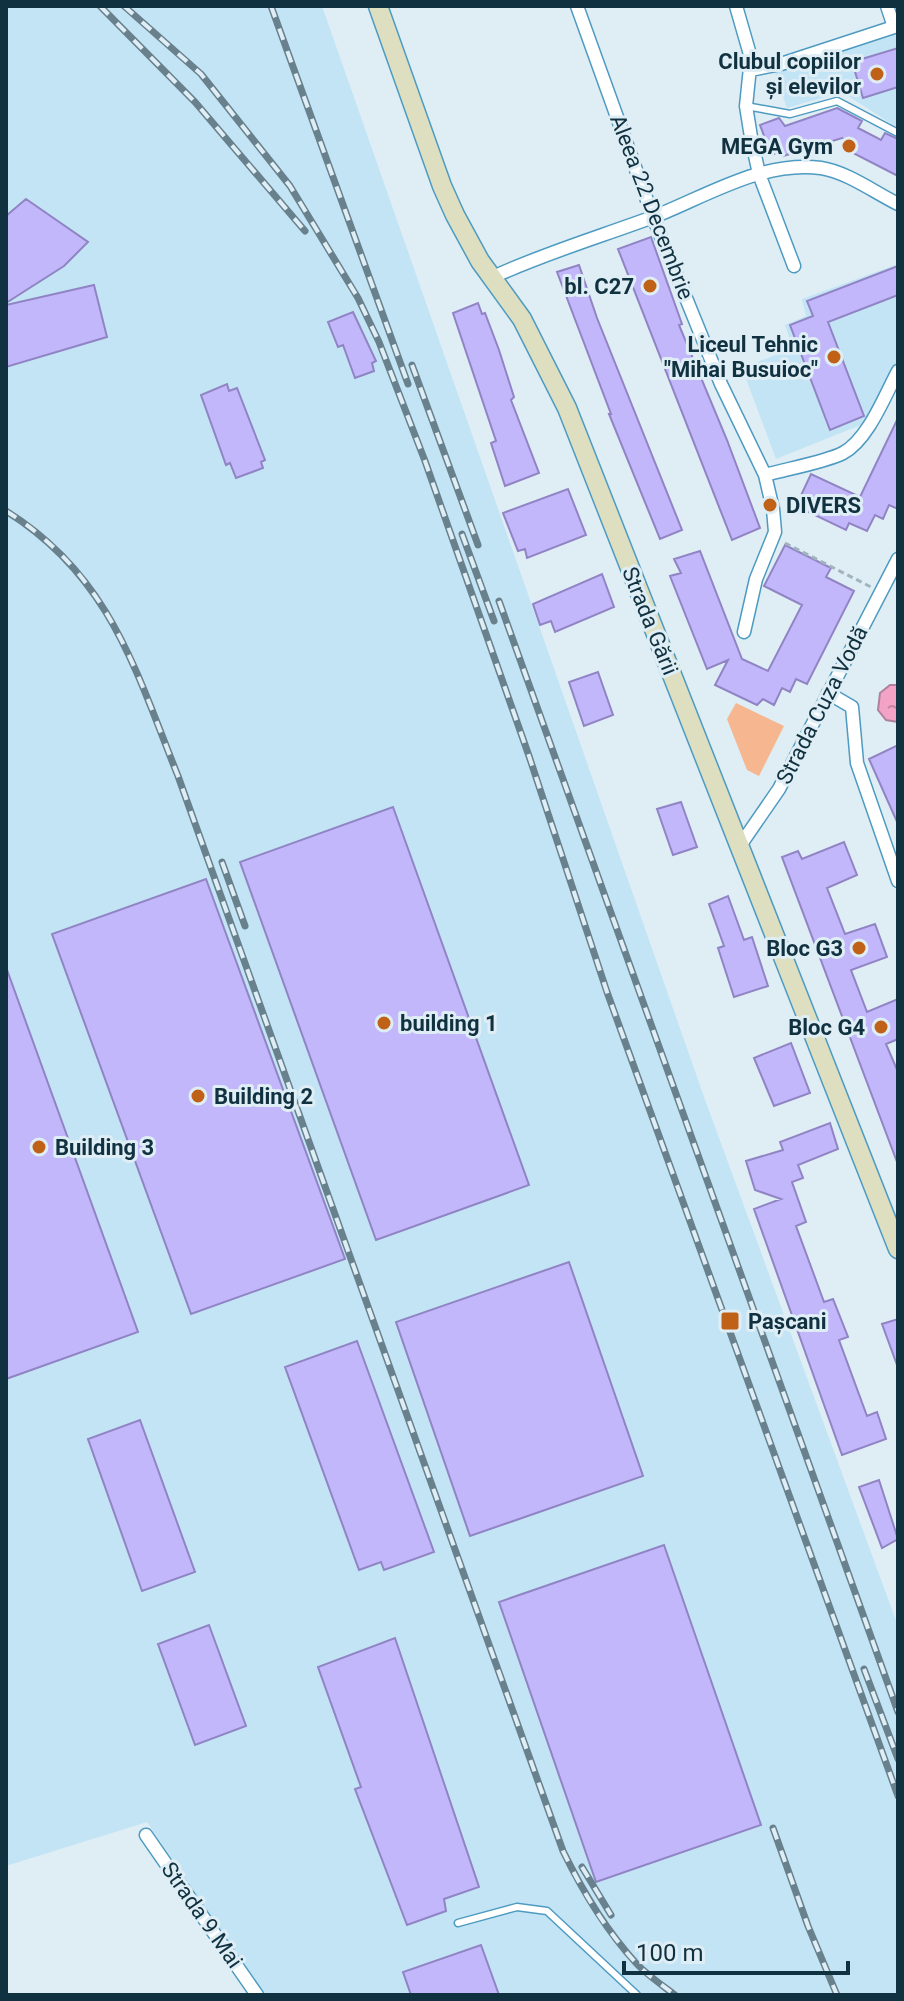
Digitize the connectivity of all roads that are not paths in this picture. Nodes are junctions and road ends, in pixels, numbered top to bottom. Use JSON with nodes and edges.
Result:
{"nodes":[{"id":1,"x":378,"y":6,"type":"edge"},
{"id":2,"x":577,"y":6,"type":"edge"},
{"id":3,"x":736,"y":6,"type":"edge"},
{"id":4,"x":887,"y":6,"type":"edge"},
{"id":5,"x":896,"y":26,"type":"edge"},
{"id":6,"x":750,"y":70,"type":"junction"},
{"id":7,"x":746,"y":106,"type":"junction"},
{"id":8,"x":898,"y":133,"type":"edge"},
{"id":9,"x":759,"y":174,"type":"junction"},
{"id":10,"x":898,"y":204,"type":"edge"},
{"id":11,"x":653,"y":217,"type":"junction"},
{"id":12,"x":794,"y":266,"type":"dead end"},
{"id":13,"x":493,"y":277,"type":"junction"},
{"id":14,"x":898,"y":371,"type":"edge"},
{"id":15,"x":765,"y":475,"type":"junction"},
{"id":16,"x":898,"y":559,"type":"edge"},
{"id":17,"x":744,"y":632,"type":"dead end"},
{"id":18,"x":828,"y":693,"type":"junction"},
{"id":19,"x":739,"y":847,"type":"junction"},
{"id":20,"x":898,"y":881,"type":"edge"},
{"id":21,"x":898,"y":1249,"type":"edge"},
{"id":22,"x":146,"y":1835,"type":"dead end"},
{"id":23,"x":458,"y":1923,"type":"dead end"},
{"id":24,"x":257,"y":1995,"type":"edge"},
{"id":25,"x":637,"y":1995,"type":"edge"}],
"edges":[{"from":1,"to":13,"type":"street","name":"Strada Gării"},
{"from":2,"to":11,"type":"street","name":"Aleea 22 Decembrie"},
{"from":3,"to":6,"type":"street"},
{"from":4,"to":5,"type":"street"},
{"from":5,"to":6,"type":"street"},
{"from":6,"to":7,"type":"street"},
{"from":7,"to":8,"type":"lane"},
{"from":7,"to":9,"type":"street"},
{"from":9,"to":10,"type":"street"},
{"from":9,"to":11,"type":"street"},
{"from":9,"to":12,"type":"street"},
{"from":11,"to":13,"type":"street"},
{"from":11,"to":15,"type":"street","name":"Aleea 22 Decembrie"},
{"from":13,"to":19,"type":"street","name":"Strada Gării"},
{"from":14,"to":15,"type":"street"},
{"from":15,"to":17,"type":"street","name":"Aleea 22 Decembrie"},
{"from":16,"to":18,"type":"street","name":"Strada Cuza Vodă"},
{"from":18,"to":19,"type":"street","name":"Strada Cuza Vodă"},
{"from":18,"to":20,"type":"street"},
{"from":19,"to":21,"type":"street","name":"Strada Gării"},
{"from":22,"to":24,"type":"street","name":"Strada 9 Mai"},
{"from":23,"to":25,"type":"lane"}]}
